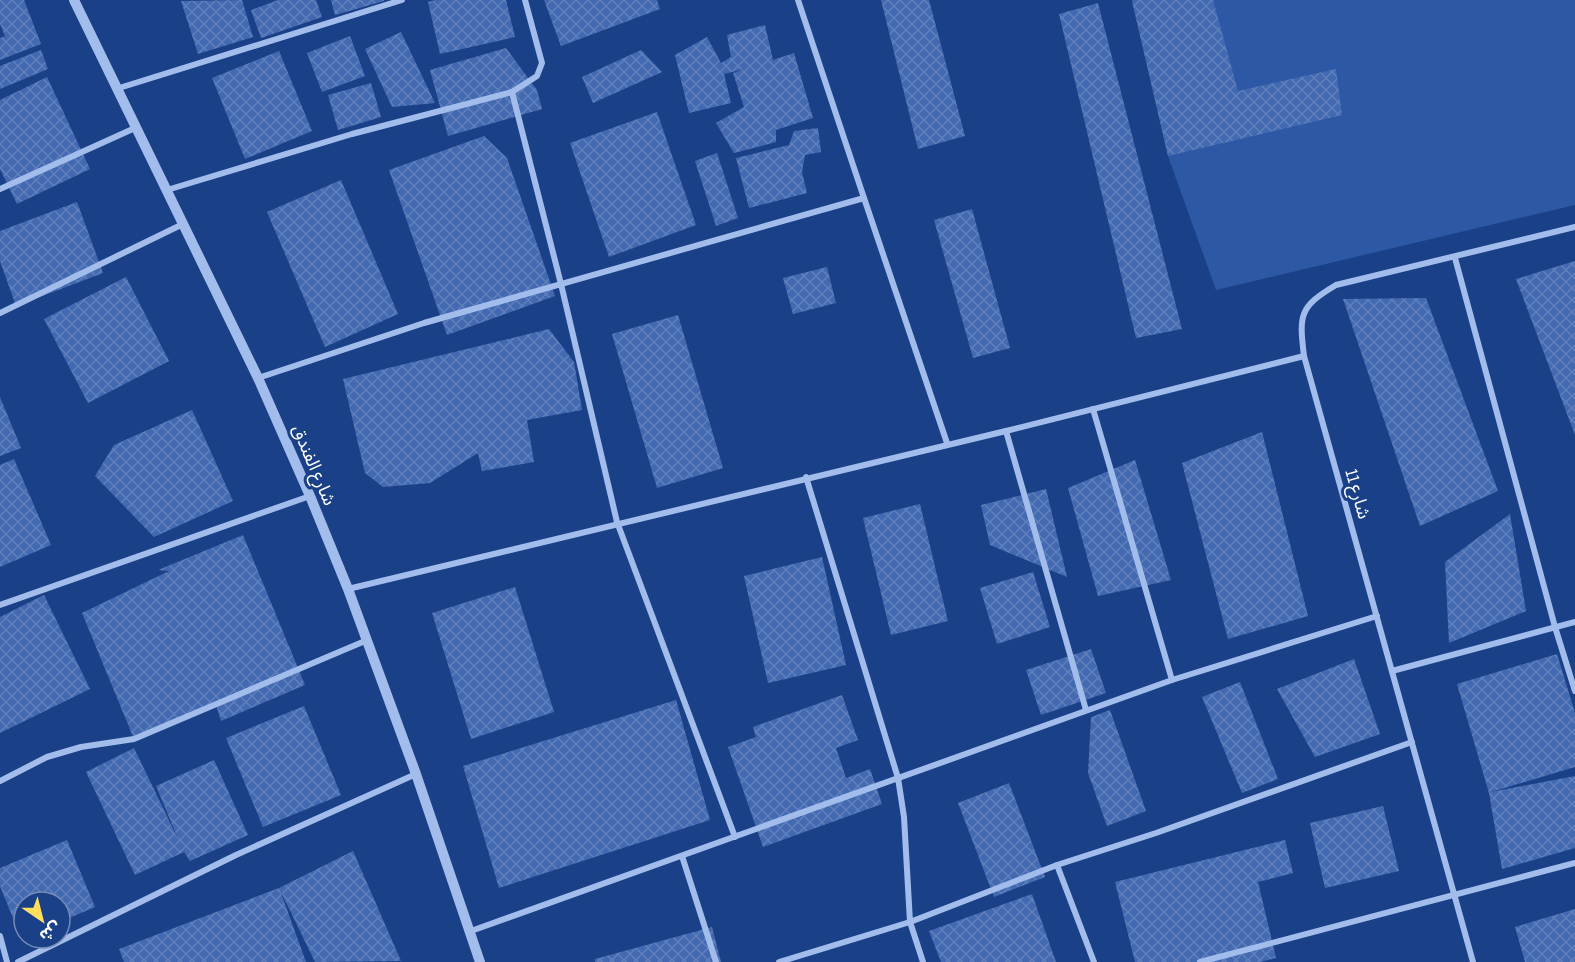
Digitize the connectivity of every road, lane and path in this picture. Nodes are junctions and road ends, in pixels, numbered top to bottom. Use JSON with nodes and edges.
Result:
{"nodes":[{"id":1,"x":74,"y":0,"type":"edge"},
{"id":2,"x":402,"y":0,"type":"edge"},
{"id":3,"x":525,"y":0,"type":"edge"},
{"id":4,"x":798,"y":0,"type":"edge"},
{"id":5,"x":116,"y":89,"type":"junction"},
{"id":6,"x":512,"y":92,"type":"junction"},
{"id":7,"x":135,"y":128,"type":"junction"},
{"id":8,"x":0,"y":189,"type":"edge"},
{"id":9,"x":167,"y":190,"type":"junction"},
{"id":10,"x":864,"y":198,"type":"junction"},
{"id":11,"x":183,"y":224,"type":"junction"},
{"id":12,"x":1575,"y":227,"type":"edge"},
{"id":13,"x":1455,"y":258,"type":"junction"},
{"id":14,"x":561,"y":284,"type":"junction"},
{"id":15,"x":0,"y":313,"type":"edge"},
{"id":16,"x":1304,"y":356,"type":"junction"},
{"id":17,"x":258,"y":378,"type":"junction"},
{"id":18,"x":1093,"y":409,"type":"junction"},
{"id":19,"x":1006,"y":431,"type":"junction"},
{"id":20,"x":947,"y":443,"type":"junction"},
{"id":21,"x":806,"y":477,"type":"junction"},
{"id":22,"x":310,"y":495,"type":"junction"},
{"id":23,"x":617,"y":522,"type":"junction"},
{"id":24,"x":348,"y":589,"type":"junction"},
{"id":25,"x":0,"y":605,"type":"edge"},
{"id":26,"x":1377,"y":616,"type":"junction"},
{"id":27,"x":1575,"y":622,"type":"edge"},
{"id":28,"x":1555,"y":627,"type":"junction"},
{"id":29,"x":365,"y":641,"type":"junction"},
{"id":30,"x":1392,"y":671,"type":"junction"},
{"id":31,"x":1172,"y":680,"type":"junction"},
{"id":32,"x":1575,"y":691,"type":"edge"},
{"id":33,"x":1086,"y":710,"type":"junction"},
{"id":34,"x":1412,"y":742,"type":"junction"},
{"id":35,"x":416,"y":774,"type":"junction"},
{"id":36,"x":898,"y":778,"type":"junction"},
{"id":37,"x":0,"y":781,"type":"edge"},
{"id":38,"x":735,"y":837,"type":"junction"},
{"id":39,"x":682,"y":856,"type":"junction"},
{"id":40,"x":1575,"y":863,"type":"edge"},
{"id":41,"x":1057,"y":865,"type":"junction"},
{"id":42,"x":1456,"y":893,"type":"junction"},
{"id":43,"x":910,"y":922,"type":"junction"},
{"id":44,"x":471,"y":931,"type":"junction"},
{"id":45,"x":0,"y":936,"type":"edge"},
{"id":46,"x":7,"y":962,"type":"edge"},
{"id":47,"x":18,"y":962,"type":"edge"},
{"id":48,"x":480,"y":962,"type":"edge"},
{"id":49,"x":716,"y":962,"type":"edge"},
{"id":50,"x":779,"y":962,"type":"edge"},
{"id":51,"x":923,"y":962,"type":"edge"},
{"id":52,"x":1094,"y":962,"type":"edge"},
{"id":53,"x":1200,"y":962,"type":"edge"},
{"id":54,"x":1473,"y":962,"type":"edge"}],
"edges":[{"from":1,"to":5,"type":"street","name":"شارع الفندق"},
{"from":2,"to":5,"type":"street"},
{"from":3,"to":6,"type":"street"},
{"from":4,"to":10,"type":"street"},
{"from":5,"to":7,"type":"street","name":"شارع الفندق"},
{"from":6,"to":9,"type":"street"},
{"from":6,"to":14,"type":"street"},
{"from":7,"to":8,"type":"street"},
{"from":7,"to":9,"type":"street","name":"شارع الفندق"},
{"from":9,"to":11,"type":"street","name":"شارع الفندق"},
{"from":10,"to":14,"type":"street"},
{"from":10,"to":20,"type":"street"},
{"from":11,"to":15,"type":"street"},
{"from":11,"to":17,"type":"street","name":"شارع الفندق"},
{"from":12,"to":13,"type":"street","name":"شارع 11"},
{"from":13,"to":16,"type":"street","name":"شارع 11"},
{"from":13,"to":28,"type":"street"},
{"from":14,"to":17,"type":"street"},
{"from":14,"to":23,"type":"street"},
{"from":16,"to":18,"type":"street"},
{"from":16,"to":26,"type":"street","name":"شارع 11"},
{"from":17,"to":22,"type":"street","name":"شارع الفندق"},
{"from":18,"to":19,"type":"street"},
{"from":18,"to":31,"type":"street"},
{"from":19,"to":20,"type":"street"},
{"from":19,"to":33,"type":"street"},
{"from":20,"to":21,"type":"street"},
{"from":21,"to":23,"type":"street"},
{"from":21,"to":36,"type":"street"},
{"from":22,"to":24,"type":"street","name":"شارع الفندق"},
{"from":22,"to":25,"type":"street"},
{"from":23,"to":24,"type":"street"},
{"from":23,"to":38,"type":"street"},
{"from":24,"to":29,"type":"street","name":"شارع الفندق"},
{"from":26,"to":30,"type":"street","name":"شارع 11"},
{"from":26,"to":31,"type":"street"},
{"from":27,"to":28,"type":"street"},
{"from":28,"to":30,"type":"street"},
{"from":28,"to":32,"type":"street"},
{"from":29,"to":35,"type":"street","name":"شارع الفندق"},
{"from":29,"to":37,"type":"street"},
{"from":30,"to":34,"type":"street","name":"شارع 11"},
{"from":31,"to":33,"type":"street"},
{"from":33,"to":36,"type":"street"},
{"from":34,"to":41,"type":"street"},
{"from":34,"to":42,"type":"street","name":"شارع 11"},
{"from":35,"to":44,"type":"street","name":"شارع الفندق"},
{"from":35,"to":47,"type":"street"},
{"from":36,"to":38,"type":"street"},
{"from":36,"to":43,"type":"street"},
{"from":38,"to":39,"type":"street"},
{"from":39,"to":44,"type":"street"},
{"from":39,"to":49,"type":"street"},
{"from":40,"to":42,"type":"street"},
{"from":41,"to":43,"type":"street"},
{"from":41,"to":52,"type":"street"},
{"from":42,"to":53,"type":"street"},
{"from":42,"to":54,"type":"street","name":"شارع 11"},
{"from":43,"to":50,"type":"street"},
{"from":43,"to":51,"type":"street"},
{"from":44,"to":48,"type":"street","name":"شارع الفندق"},
{"from":45,"to":46,"type":"street"}]}
